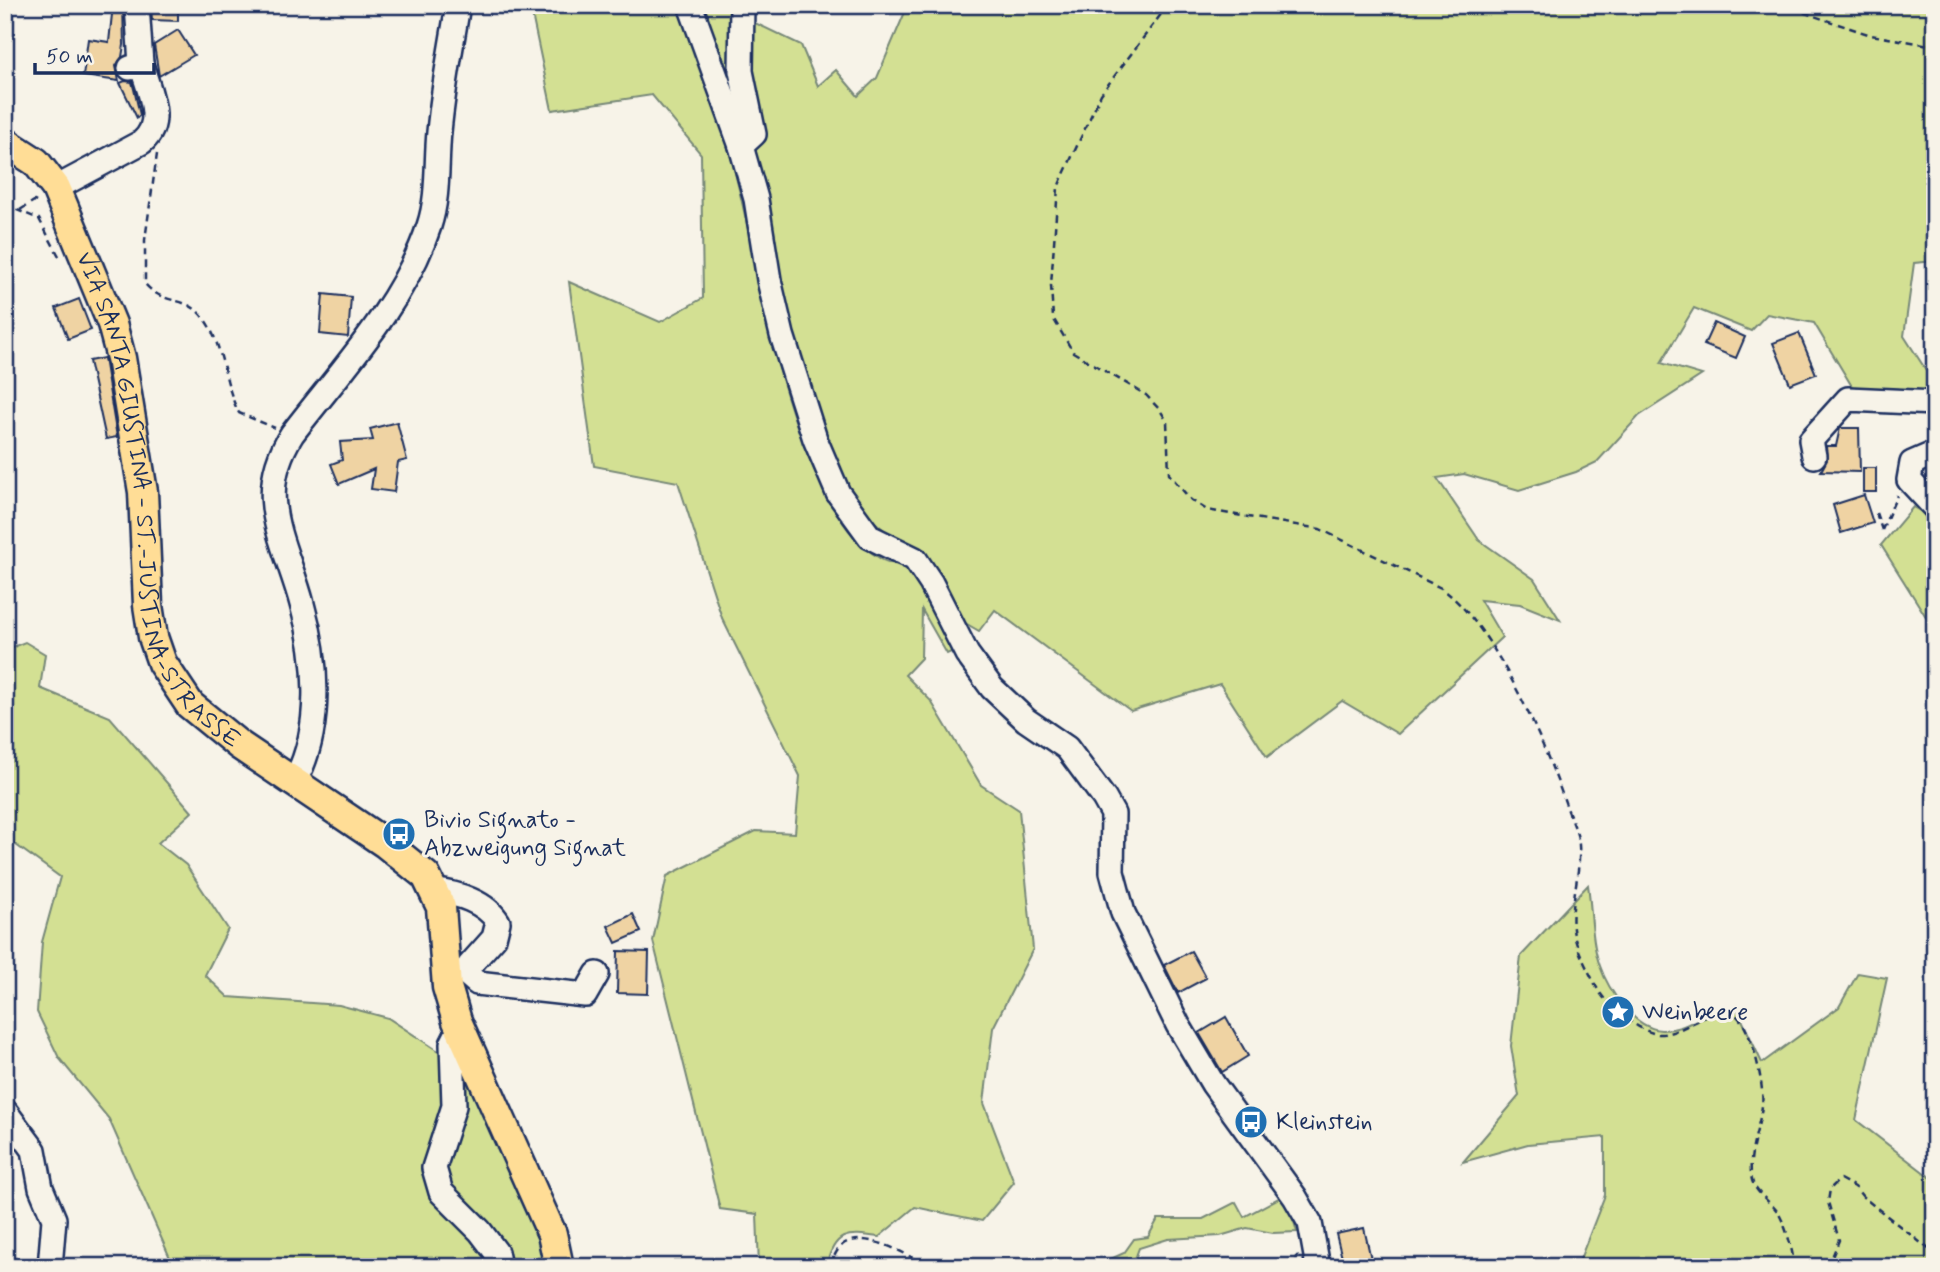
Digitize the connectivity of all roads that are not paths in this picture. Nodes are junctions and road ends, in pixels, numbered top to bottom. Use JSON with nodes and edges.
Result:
{"nodes":[{"id":1,"x":137,"y":5,"type":"edge"},
{"id":2,"x":458,"y":5,"type":"edge"},
{"id":3,"x":690,"y":5,"type":"edge"},
{"id":4,"x":743,"y":5,"type":"edge"},
{"id":5,"x":5,"y":142,"type":"edge"},
{"id":6,"x":741,"y":145,"type":"junction"},
{"id":7,"x":57,"y":188,"type":"junction"},
{"id":8,"x":1935,"y":403,"type":"edge"},
{"id":9,"x":1935,"y":453,"type":"edge"},
{"id":10,"x":1814,"y":456,"type":"dead end"},
{"id":11,"x":1935,"y":508,"type":"edge"},
{"id":12,"x":293,"y":782,"type":"junction"},
{"id":13,"x":435,"y":891,"type":"junction"},
{"id":14,"x":597,"y":974,"type":"dead end"},
{"id":15,"x":460,"y":1028,"type":"junction"},
{"id":16,"x":5,"y":1111,"type":"edge"},
{"id":17,"x":50,"y":1267,"type":"edge"},
{"id":18,"x":499,"y":1267,"type":"edge"},
{"id":19,"x":559,"y":1267,"type":"edge"},
{"id":20,"x":1318,"y":1267,"type":"edge"}],
"edges":[{"from":1,"to":7,"type":"street"},
{"from":2,"to":12,"type":"street"},
{"from":3,"to":6,"type":"street"},
{"from":4,"to":6,"type":"street"},
{"from":5,"to":7,"type":"main road","name":"VIA SANTA GIUSTINA - ST.-JUSTINA-STRASSE"},
{"from":6,"to":20,"type":"street"},
{"from":7,"to":12,"type":"main road","name":"VIA SANTA GIUSTINA - ST.-JUSTINA-STRASSE"},
{"from":8,"to":10,"type":"street"},
{"from":9,"to":11,"type":"street"},
{"from":12,"to":13,"type":"main road","name":"VIA SANTA GIUSTINA - ST.-JUSTINA-STRASSE"},
{"from":13,"to":14,"type":"street"},
{"from":13,"to":15,"type":"main road"},
{"from":15,"to":18,"type":"street"},
{"from":15,"to":19,"type":"main road"},
{"from":16,"to":17,"type":"street"}]}
